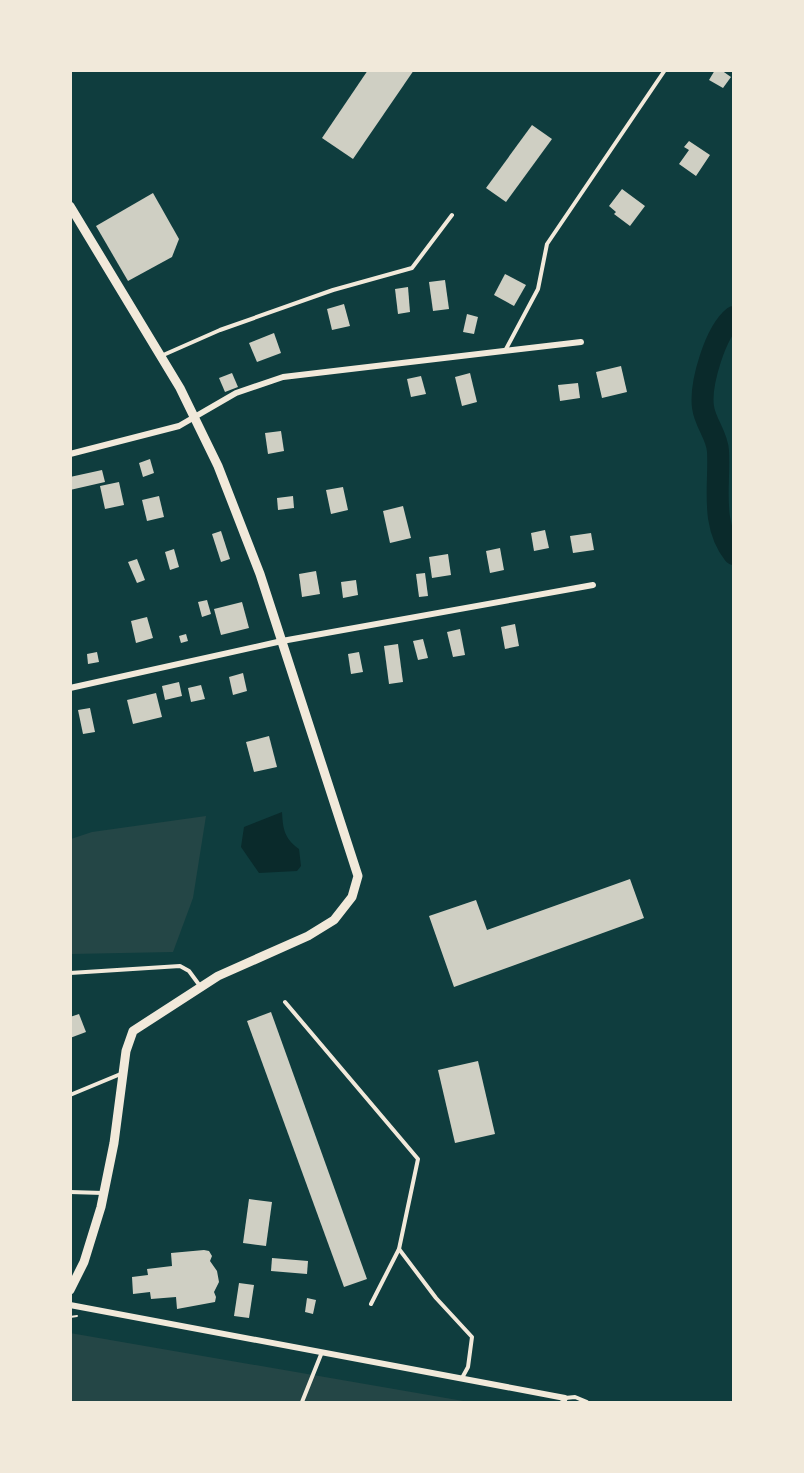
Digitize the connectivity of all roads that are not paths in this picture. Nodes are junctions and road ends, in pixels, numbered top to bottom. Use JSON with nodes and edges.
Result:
{"nodes":[{"id":1,"x":665,"y":70,"type":"edge"},
{"id":2,"x":70,"y":206,"type":"edge"},
{"id":3,"x":452,"y":215,"type":"dead end"},
{"id":4,"x":581,"y":342,"type":"dead end"},
{"id":5,"x":505,"y":351,"type":"junction"},
{"id":6,"x":161,"y":356,"type":"junction"},
{"id":7,"x":194,"y":416,"type":"junction"},
{"id":8,"x":70,"y":454,"type":"edge"},
{"id":9,"x":593,"y":585,"type":"dead end"},
{"id":10,"x":282,"y":641,"type":"junction"},
{"id":11,"x":70,"y":688,"type":"edge"},
{"id":12,"x":70,"y":973,"type":"edge"},
{"id":13,"x":201,"y":987,"type":"junction"},
{"id":14,"x":285,"y":1002,"type":"dead end"},
{"id":15,"x":123,"y":1072,"type":"junction"},
{"id":16,"x":70,"y":1095,"type":"edge"},
{"id":17,"x":70,"y":1192,"type":"edge"},
{"id":18,"x":104,"y":1193,"type":"junction"},
{"id":19,"x":399,"y":1249,"type":"junction"},
{"id":20,"x":70,"y":1290,"type":"edge"},
{"id":21,"x":371,"y":1304,"type":"dead end"},
{"id":22,"x":70,"y":1305,"type":"edge"},
{"id":23,"x":321,"y":1352,"type":"junction"},
{"id":24,"x":462,"y":1378,"type":"junction"},
{"id":25,"x":564,"y":1400,"type":"edge"},
{"id":26,"x":302,"y":1402,"type":"edge"},
{"id":27,"x":587,"y":1402,"type":"edge"}],
"edges":[{"from":1,"to":5,"type":"lane"},
{"from":2,"to":6,"type":"street"},
{"from":3,"to":6,"type":"lane"},
{"from":4,"to":5,"type":"street"},
{"from":5,"to":7,"type":"street"},
{"from":6,"to":7,"type":"street"},
{"from":7,"to":8,"type":"street"},
{"from":7,"to":10,"type":"street"},
{"from":9,"to":10,"type":"street"},
{"from":10,"to":11,"type":"street"},
{"from":10,"to":13,"type":"street"},
{"from":12,"to":13,"type":"lane"},
{"from":13,"to":15,"type":"street"},
{"from":14,"to":19,"type":"lane"},
{"from":15,"to":16,"type":"lane"},
{"from":15,"to":18,"type":"street"},
{"from":17,"to":18,"type":"lane"},
{"from":18,"to":20,"type":"street"},
{"from":19,"to":21,"type":"lane"},
{"from":19,"to":24,"type":"lane"},
{"from":22,"to":23,"type":"street"},
{"from":23,"to":24,"type":"street"},
{"from":23,"to":26,"type":"lane"},
{"from":24,"to":25,"type":"street"},
{"from":25,"to":27,"type":"lane"}]}
